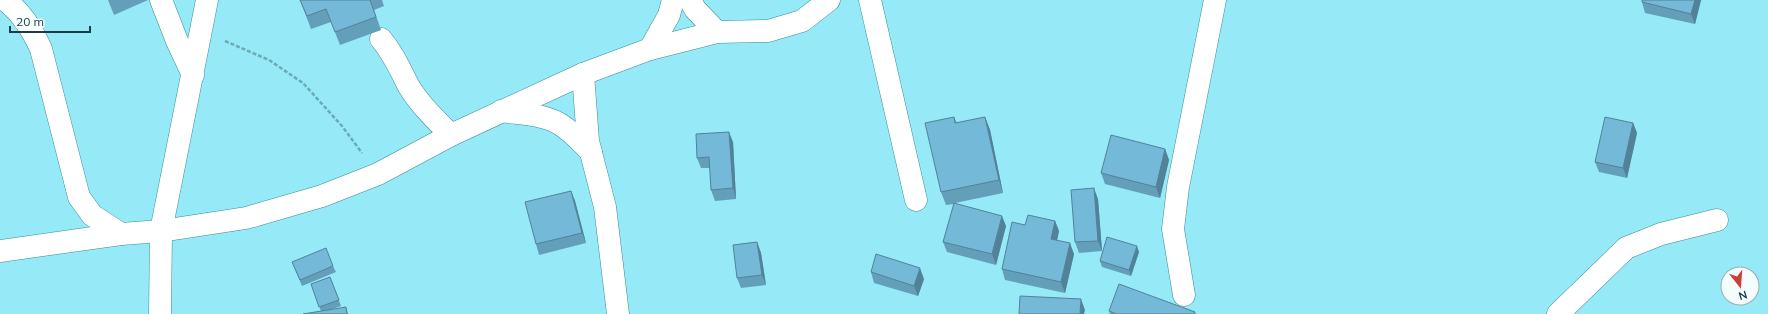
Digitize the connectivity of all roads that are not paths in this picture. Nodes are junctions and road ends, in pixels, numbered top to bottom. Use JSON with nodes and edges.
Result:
{"nodes":[{"id":1,"x":5,"y":0,"type":"edge"},
{"id":2,"x":161,"y":0,"type":"edge"},
{"id":3,"x":207,"y":0,"type":"edge"},
{"id":4,"x":673,"y":0,"type":"edge"},
{"id":5,"x":690,"y":0,"type":"edge"},
{"id":6,"x":829,"y":0,"type":"edge"},
{"id":7,"x":870,"y":0,"type":"edge"},
{"id":8,"x":1215,"y":0,"type":"edge"},
{"id":9,"x":717,"y":32,"type":"junction"},
{"id":10,"x":381,"y":39,"type":"dead end"},
{"id":11,"x":650,"y":49,"type":"junction"},
{"id":12,"x":583,"y":74,"type":"junction"},
{"id":13,"x":193,"y":75,"type":"junction"},
{"id":14,"x":501,"y":111,"type":"junction"},
{"id":15,"x":451,"y":134,"type":"junction"},
{"id":16,"x":591,"y":152,"type":"junction"},
{"id":17,"x":916,"y":200,"type":"dead end"},
{"id":18,"x":1717,"y":220,"type":"dead end"},
{"id":19,"x":161,"y":232,"type":"junction"},
{"id":20,"x":121,"y":234,"type":"junction"},
{"id":21,"x":0,"y":251,"type":"edge"},
{"id":22,"x":1184,"y":295,"type":"dead end"},
{"id":23,"x":160,"y":314,"type":"edge"},
{"id":24,"x":618,"y":314,"type":"edge"},
{"id":25,"x":1558,"y":314,"type":"edge"}],
"edges":[{"from":1,"to":20,"type":"street"},
{"from":2,"to":13,"type":"street"},
{"from":3,"to":13,"type":"street"},
{"from":4,"to":11,"type":"street"},
{"from":5,"to":9,"type":"street"},
{"from":6,"to":9,"type":"street"},
{"from":7,"to":17,"type":"street"},
{"from":8,"to":22,"type":"street"},
{"from":9,"to":11,"type":"street"},
{"from":10,"to":15,"type":"street"},
{"from":11,"to":12,"type":"street"},
{"from":12,"to":14,"type":"street"},
{"from":12,"to":16,"type":"street"},
{"from":13,"to":19,"type":"street"},
{"from":14,"to":15,"type":"street"},
{"from":14,"to":16,"type":"street"},
{"from":15,"to":19,"type":"street"},
{"from":16,"to":24,"type":"street"},
{"from":18,"to":25,"type":"street"},
{"from":19,"to":20,"type":"street"},
{"from":19,"to":23,"type":"street"},
{"from":20,"to":21,"type":"street"}]}
